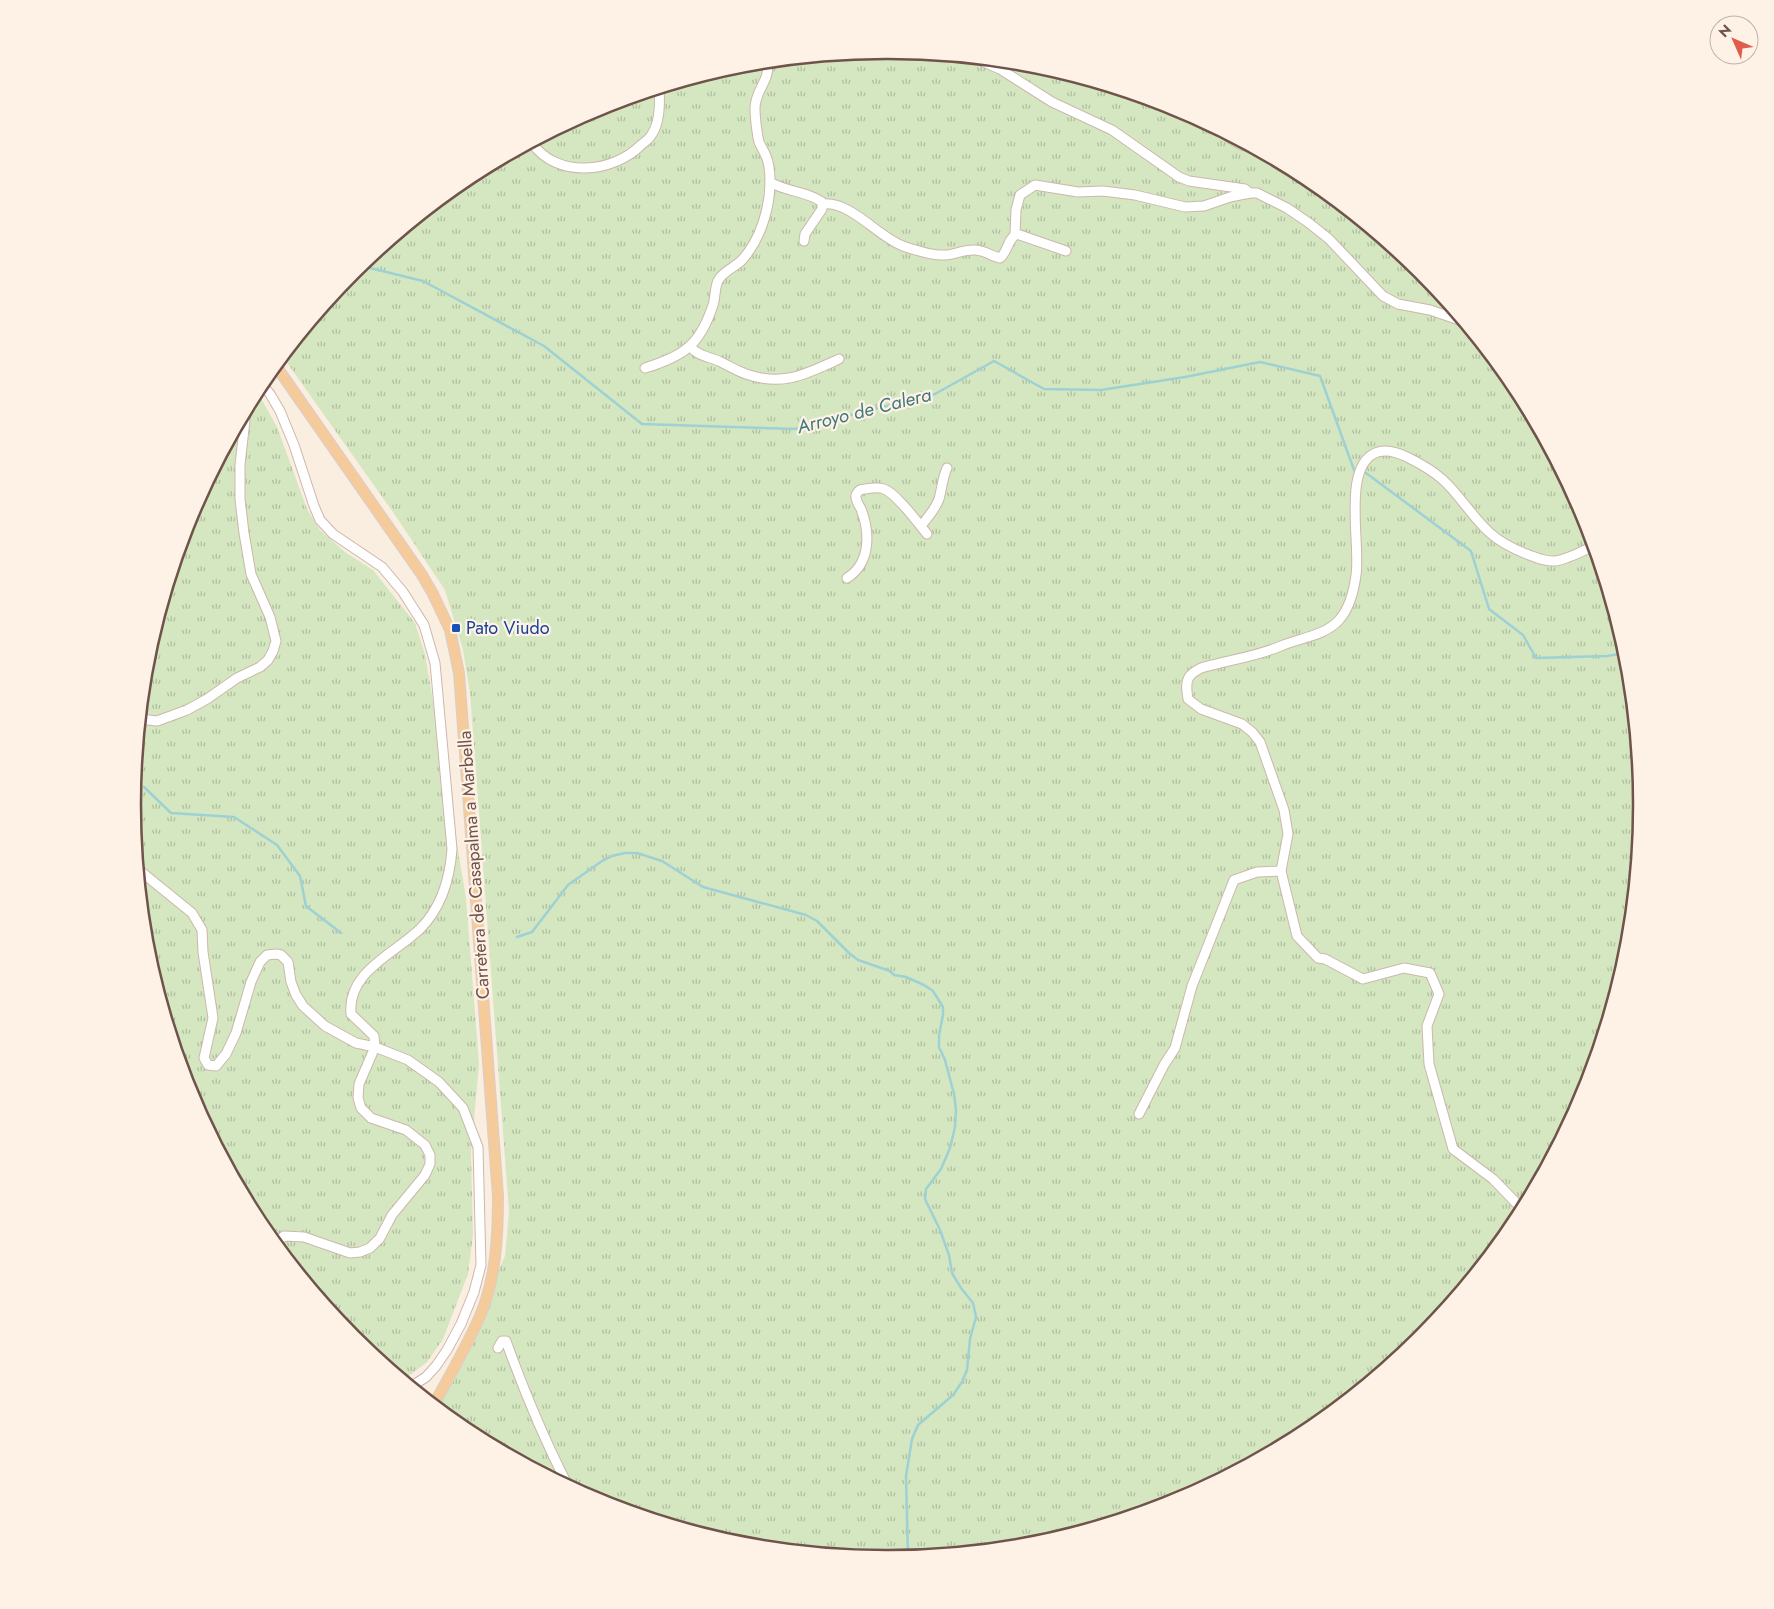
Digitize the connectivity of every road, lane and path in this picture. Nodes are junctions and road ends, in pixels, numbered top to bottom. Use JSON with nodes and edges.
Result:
{"nodes":[{"id":1,"x":995,"y":67,"type":"edge"},
{"id":2,"x":768,"y":69,"type":"edge"},
{"id":3,"x":659,"y":94,"type":"edge"},
{"id":4,"x":535,"y":148,"type":"edge"},
{"id":5,"x":770,"y":182,"type":"junction"},
{"id":6,"x":1250,"y":193,"type":"junction"},
{"id":7,"x":823,"y":204,"type":"junction"},
{"id":8,"x":1015,"y":234,"type":"junction"},
{"id":9,"x":804,"y":241,"type":"dead end"},
{"id":10,"x":1066,"y":251,"type":"dead end"},
{"id":11,"x":1452,"y":317,"type":"edge"},
{"id":12,"x":691,"y":346,"type":"junction"},
{"id":13,"x":839,"y":359,"type":"dead end"},
{"id":14,"x":645,"y":368,"type":"dead end"},
{"id":15,"x":280,"y":372,"type":"edge"},
{"id":16,"x":267,"y":390,"type":"edge"},
{"id":17,"x":244,"y":427,"type":"edge"},
{"id":18,"x":947,"y":468,"type":"dead end"},
{"id":19,"x":920,"y":526,"type":"junction"},
{"id":20,"x":927,"y":534,"type":"dead end"},
{"id":21,"x":1587,"y":549,"type":"edge"},
{"id":22,"x":847,"y":578,"type":"dead end"},
{"id":23,"x":147,"y":719,"type":"edge"},
{"id":24,"x":1281,"y":871,"type":"junction"},
{"id":25,"x":145,"y":875,"type":"edge"},
{"id":26,"x":375,"y":1047,"type":"junction"},
{"id":27,"x":1140,"y":1114,"type":"dead end"},
{"id":28,"x":1517,"y":1203,"type":"edge"},
{"id":29,"x":281,"y":1239,"type":"edge"},
{"id":30,"x":498,"y":1348,"type":"dead end"},
{"id":31,"x":417,"y":1383,"type":"edge"},
{"id":32,"x":437,"y":1399,"type":"edge"},
{"id":33,"x":563,"y":1476,"type":"edge"}],
"edges":[{"from":1,"to":6,"type":"street"},
{"from":2,"to":5,"type":"street"},
{"from":3,"to":4,"type":"street"},
{"from":5,"to":7,"type":"street"},
{"from":5,"to":12,"type":"street"},
{"from":6,"to":8,"type":"street"},
{"from":6,"to":11,"type":"street"},
{"from":7,"to":8,"type":"street"},
{"from":7,"to":9,"type":"street"},
{"from":8,"to":10,"type":"street"},
{"from":12,"to":13,"type":"street"},
{"from":12,"to":14,"type":"street"},
{"from":15,"to":32,"type":"main road","name":"Carretera de Casapalma a Marbella"},
{"from":16,"to":26,"type":"street"},
{"from":17,"to":23,"type":"street"},
{"from":18,"to":19,"type":"street"},
{"from":19,"to":20,"type":"street"},
{"from":19,"to":22,"type":"street"},
{"from":21,"to":24,"type":"street"},
{"from":24,"to":27,"type":"street"},
{"from":24,"to":28,"type":"street"},
{"from":25,"to":26,"type":"street"},
{"from":26,"to":29,"type":"street"},
{"from":26,"to":31,"type":"street"},
{"from":30,"to":33,"type":"street"}]}
